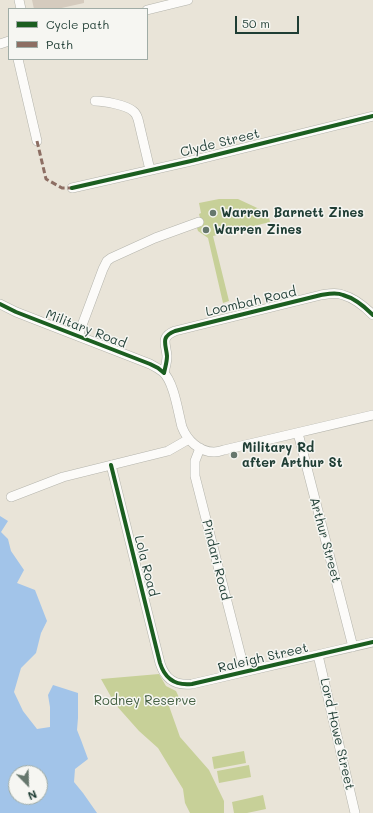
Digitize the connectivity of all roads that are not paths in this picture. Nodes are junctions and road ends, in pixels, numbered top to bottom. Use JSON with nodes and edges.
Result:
{"nodes":[{"id":1,"x":188,"y":0,"type":"edge"},
{"id":2,"x":166,"y":3,"type":"edge"},
{"id":3,"x":148,"y":10,"type":"edge"},
{"id":4,"x":18,"y":60,"type":"edge"},
{"id":5,"x":94,"y":101,"type":"dead end"},
{"id":6,"x":373,"y":116,"type":"edge"},
{"id":7,"x":37,"y":141,"type":"dead end"},
{"id":8,"x":150,"y":170,"type":"junction"},
{"id":9,"x":72,"y":188,"type":"dead end"},
{"id":10,"x":199,"y":222,"type":"dead end"},
{"id":11,"x":0,"y":304,"type":"edge"},
{"id":12,"x":373,"y":315,"type":"edge"},
{"id":13,"x":78,"y":336,"type":"junction"},
{"id":14,"x":164,"y":373,"type":"junction"},
{"id":15,"x":373,"y":415,"type":"edge"},
{"id":16,"x":298,"y":433,"type":"junction"},
{"id":17,"x":188,"y":439,"type":"junction"},
{"id":18,"x":200,"y":448,"type":"junction"},
{"id":19,"x":111,"y":465,"type":"junction"},
{"id":20,"x":10,"y":497,"type":"dead end"},
{"id":21,"x":373,"y":642,"type":"edge"},
{"id":22,"x":353,"y":647,"type":"junction"},
{"id":23,"x":318,"y":655,"type":"junction"},
{"id":24,"x":162,"y":671,"type":"joint"},
{"id":25,"x":245,"y":672,"type":"junction"},
{"id":26,"x":355,"y":813,"type":"edge"}],
"edges":[{"from":1,"to":2,"type":"street"},
{"from":2,"to":3,"type":"street"},
{"from":4,"to":7,"type":"street"},
{"from":5,"to":8,"type":"street"},
{"from":6,"to":8,"type":"street","name":"Clyde Street"},
{"from":8,"to":9,"type":"street","name":"Clyde Street"},
{"from":10,"to":13,"type":"street"},
{"from":11,"to":13,"type":"street","name":"Military Road"},
{"from":12,"to":14,"type":"street","name":"Loombah Road"},
{"from":13,"to":14,"type":"street","name":"Military Road"},
{"from":14,"to":17,"type":"street"},
{"from":15,"to":16,"type":"street"},
{"from":16,"to":18,"type":"street"},
{"from":16,"to":22,"type":"street","name":"Arthur Street"},
{"from":17,"to":18,"type":"street"},
{"from":17,"to":19,"type":"street"},
{"from":18,"to":25,"type":"street","name":"Pindari Road"},
{"from":19,"to":20,"type":"street"},
{"from":19,"to":24,"type":"street","name":"Lola Road"},
{"from":21,"to":22,"type":"street","name":"Raleigh Street"},
{"from":22,"to":23,"type":"street","name":"Raleigh Street"},
{"from":23,"to":25,"type":"street","name":"Raleigh Street"},
{"from":23,"to":26,"type":"street","name":"Lord Howe Street"},
{"from":24,"to":25,"type":"street","name":"Raleigh Street"}]}
